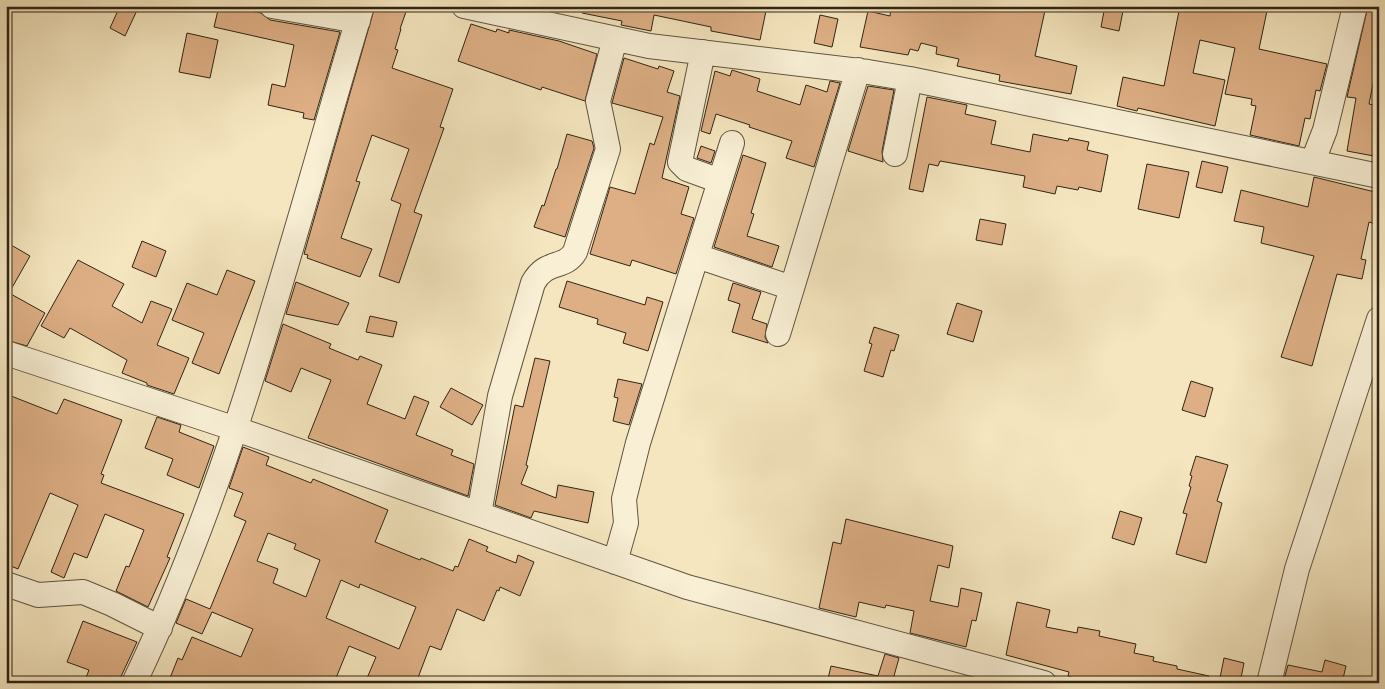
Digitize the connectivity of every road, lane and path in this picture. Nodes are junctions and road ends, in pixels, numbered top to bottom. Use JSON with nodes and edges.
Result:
{"nodes":[{"id":1,"x":272,"y":6,"type":"edge"},
{"id":2,"x":464,"y":6,"type":"edge"},
{"id":3,"x":1355,"y":6,"type":"edge"},
{"id":4,"x":360,"y":14,"type":"edge"},
{"id":5,"x":615,"y":39,"type":"junction"},
{"id":6,"x":703,"y":52,"type":"junction"},
{"id":7,"x":858,"y":70,"type":"junction"},
{"id":8,"x":910,"y":79,"type":"junction"},
{"id":9,"x":732,"y":143,"type":"dead end"},
{"id":10,"x":895,"y":154,"type":"dead end"},
{"id":11,"x":1313,"y":161,"type":"junction"},
{"id":12,"x":1379,"y":176,"type":"edge"},
{"id":13,"x":720,"y":181,"type":"junction"},
{"id":14,"x":697,"y":256,"type":"junction"},
{"id":15,"x":792,"y":288,"type":"junction"},
{"id":16,"x":1379,"y":319,"type":"edge"},
{"id":17,"x":778,"y":334,"type":"dead end"},
{"id":18,"x":6,"y":353,"type":"edge"},
{"id":19,"x":236,"y":429,"type":"junction"},
{"id":20,"x":479,"y":514,"type":"junction"},
{"id":21,"x":615,"y":562,"type":"junction"},
{"id":22,"x":6,"y":584,"type":"edge"},
{"id":23,"x":160,"y":628,"type":"junction"},
{"id":24,"x":134,"y":683,"type":"edge"},
{"id":25,"x":1044,"y":683,"type":"edge"},
{"id":26,"x":1269,"y":683,"type":"edge"}],
"edges":[{"from":1,"to":4,"type":"street"},
{"from":2,"to":5,"type":"street"},
{"from":3,"to":11,"type":"street"},
{"from":4,"to":19,"type":"street"},
{"from":5,"to":6,"type":"street"},
{"from":5,"to":20,"type":"street"},
{"from":6,"to":7,"type":"street"},
{"from":6,"to":13,"type":"street"},
{"from":7,"to":8,"type":"street"},
{"from":7,"to":15,"type":"street"},
{"from":8,"to":10,"type":"street"},
{"from":8,"to":11,"type":"street"},
{"from":9,"to":13,"type":"street"},
{"from":11,"to":12,"type":"street"},
{"from":13,"to":14,"type":"street"},
{"from":14,"to":15,"type":"street"},
{"from":14,"to":21,"type":"street"},
{"from":15,"to":17,"type":"street"},
{"from":16,"to":26,"type":"street"},
{"from":18,"to":19,"type":"street"},
{"from":19,"to":20,"type":"street"},
{"from":19,"to":23,"type":"street"},
{"from":20,"to":21,"type":"street"},
{"from":21,"to":25,"type":"street"},
{"from":22,"to":23,"type":"street"},
{"from":23,"to":24,"type":"street"}]}
